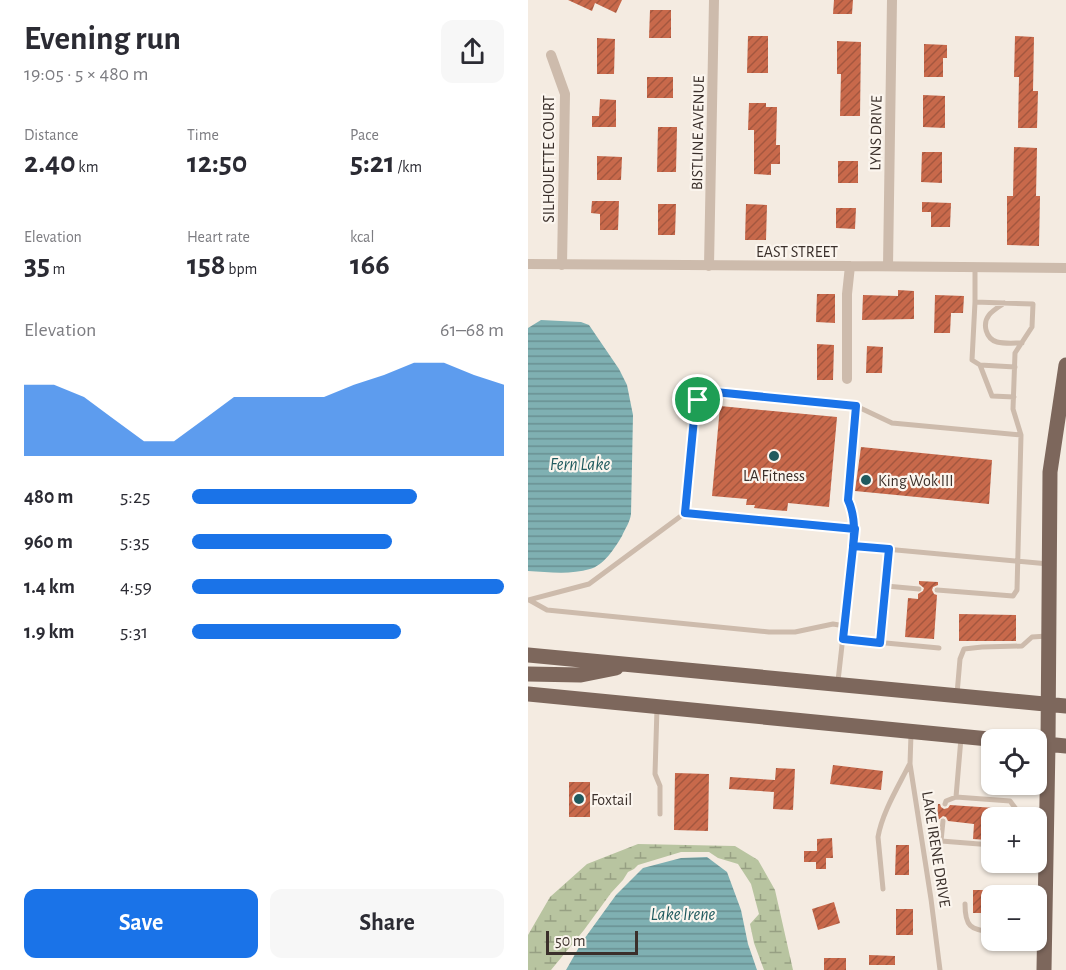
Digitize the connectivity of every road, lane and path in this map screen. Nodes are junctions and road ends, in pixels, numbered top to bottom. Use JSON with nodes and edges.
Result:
{"nodes":[{"id":1,"x":714,"y":0,"type":"edge"},
{"id":2,"x":892,"y":0,"type":"edge"},
{"id":3,"x":551,"y":55,"type":"dead end"},
{"id":4,"x":528,"y":264,"type":"edge"},
{"id":5,"x":562,"y":265,"type":"junction"},
{"id":6,"x":710,"y":266,"type":"junction"},
{"id":7,"x":850,"y":266,"type":"junction"},
{"id":8,"x":888,"y":266,"type":"junction"},
{"id":9,"x":975,"y":267,"type":"junction"},
{"id":10,"x":1066,"y":268,"type":"edge"},
{"id":11,"x":975,"y":302,"type":"junction"},
{"id":12,"x":1004,"y":303,"type":"junction"},
{"id":13,"x":1022,"y":343,"type":"junction"},
{"id":14,"x":980,"y":365,"type":"junction"},
{"id":15,"x":1066,"y":365,"type":"edge"},
{"id":16,"x":1015,"y":367,"type":"junction"},
{"id":17,"x":847,"y":379,"type":"dead end"},
{"id":18,"x":1014,"y":397,"type":"junction"},
{"id":19,"x":856,"y":406,"type":"junction"},
{"id":20,"x":1021,"y":435,"type":"junction"},
{"id":21,"x":685,"y":513,"type":"junction"},
{"id":22,"x":855,"y":529,"type":"junction"},
{"id":23,"x":853,"y":546,"type":"junction"},
{"id":24,"x":889,"y":549,"type":"junction"},
{"id":25,"x":1018,"y":562,"type":"junction"},
{"id":26,"x":1049,"y":564,"type":"junction"},
{"id":27,"x":886,"y":586,"type":"junction"},
{"id":28,"x":919,"y":589,"type":"dead end"},
{"id":29,"x":937,"y":590,"type":"dead end"},
{"id":30,"x":528,"y":600,"type":"edge"},
{"id":31,"x":845,"y":626,"type":"junction"},
{"id":32,"x":1048,"y":636,"type":"junction"},
{"id":33,"x":843,"y":639,"type":"junction"},
{"id":34,"x":880,"y":643,"type":"junction"},
{"id":35,"x":939,"y":648,"type":"dead end"},
{"id":36,"x":528,"y":654,"type":"edge"},
{"id":37,"x":634,"y":665,"type":"junction"},
{"id":38,"x":528,"y":674,"type":"edge"},
{"id":39,"x":838,"y":684,"type":"junction"},
{"id":40,"x":528,"y":694,"type":"edge"},
{"id":41,"x":957,"y":696,"type":"junction"},
{"id":42,"x":1048,"y":704,"type":"junction"},
{"id":43,"x":657,"y":706,"type":"junction"},
{"id":44,"x":1066,"y":706,"type":"edge"},
{"id":45,"x":1044,"y":729,"type":"edge"},
{"id":46,"x":911,"y":731,"type":"junction"},
{"id":47,"x":961,"y":736,"type":"junction"},
{"id":48,"x":981,"y":738,"type":"edge"},
{"id":49,"x":1047,"y":744,"type":"edge"},
{"id":50,"x":1066,"y":746,"type":"edge"},
{"id":51,"x":910,"y":764,"type":"junction"},
{"id":52,"x":956,"y":797,"type":"junction"},
{"id":53,"x":945,"y":804,"type":"dead end"},
{"id":54,"x":1014,"y":807,"type":"edge"},
{"id":55,"x":660,"y":814,"type":"dead end"},
{"id":56,"x":943,"y":821,"type":"dead end"},
{"id":57,"x":981,"y":843,"type":"edge"},
{"id":58,"x":883,"y":889,"type":"dead end"},
{"id":59,"x":965,"y":904,"type":"dead end"},
{"id":60,"x":981,"y":930,"type":"edge"},
{"id":61,"x":1042,"y":951,"type":"edge"},
{"id":62,"x":940,"y":970,"type":"edge"},
{"id":63,"x":1044,"y":970,"type":"edge"}],
"edges":[{"from":1,"to":6,"type":"street","name":"BISTLINE AVENUE"},
{"from":2,"to":8,"type":"street","name":"LYNS DRIVE"},
{"from":3,"to":5,"type":"street","name":"SILHOUETTE COURT"},
{"from":4,"to":5,"type":"street","name":"EAST STREET"},
{"from":5,"to":6,"type":"street","name":"EAST STREET"},
{"from":6,"to":7,"type":"street","name":"EAST STREET"},
{"from":7,"to":8,"type":"street","name":"EAST STREET"},
{"from":7,"to":17,"type":"street"},
{"from":8,"to":9,"type":"street","name":"EAST STREET"},
{"from":9,"to":10,"type":"street","name":"EAST STREET"},
{"from":9,"to":11,"type":"lane"},
{"from":11,"to":12,"type":"lane"},
{"from":11,"to":14,"type":"lane"},
{"from":12,"to":13,"type":"lane"},
{"from":12,"to":13,"type":"lane"},
{"from":13,"to":16,"type":"lane"},
{"from":14,"to":16,"type":"lane"},
{"from":14,"to":18,"type":"lane"},
{"from":15,"to":26,"type":"main road"},
{"from":16,"to":18,"type":"lane"},
{"from":18,"to":20,"type":"lane"},
{"from":19,"to":20,"type":"lane"},
{"from":19,"to":21,"type":"lane"},
{"from":19,"to":22,"type":"lane"},
{"from":20,"to":25,"type":"lane"},
{"from":21,"to":22,"type":"lane"},
{"from":21,"to":30,"type":"lane"},
{"from":22,"to":23,"type":"lane"},
{"from":23,"to":24,"type":"lane"},
{"from":23,"to":31,"type":"lane"},
{"from":24,"to":25,"type":"lane"},
{"from":24,"to":27,"type":"lane"},
{"from":25,"to":26,"type":"lane"},
{"from":25,"to":29,"type":"lane"},
{"from":26,"to":32,"type":"main road"},
{"from":27,"to":28,"type":"lane"},
{"from":27,"to":34,"type":"lane"},
{"from":30,"to":31,"type":"lane"},
{"from":31,"to":33,"type":"lane"},
{"from":32,"to":41,"type":"lane"},
{"from":32,"to":42,"type":"main road"},
{"from":33,"to":34,"type":"lane"},
{"from":33,"to":39,"type":"lane"},
{"from":34,"to":35,"type":"lane"},
{"from":36,"to":37,"type":"main road"},
{"from":37,"to":38,"type":"main road"},
{"from":37,"to":39,"type":"main road"},
{"from":39,"to":41,"type":"main road"},
{"from":40,"to":43,"type":"main road"},
{"from":41,"to":42,"type":"main road"},
{"from":42,"to":44,"type":"main road"},
{"from":42,"to":45,"type":"main road"},
{"from":43,"to":46,"type":"main road"},
{"from":43,"to":55,"type":"lane"},
{"from":46,"to":47,"type":"main road"},
{"from":46,"to":51,"type":"lane","name":"LAKE IRENE DRIVE"},
{"from":47,"to":48,"type":"main road"},
{"from":47,"to":52,"type":"lane"},
{"from":49,"to":50,"type":"main road"},
{"from":51,"to":58,"type":"lane"},
{"from":51,"to":62,"type":"lane","name":"LAKE IRENE DRIVE"},
{"from":52,"to":53,"type":"lane"},
{"from":52,"to":54,"type":"lane"},
{"from":56,"to":57,"type":"lane"},
{"from":59,"to":60,"type":"lane"},
{"from":61,"to":63,"type":"main road"}]}
